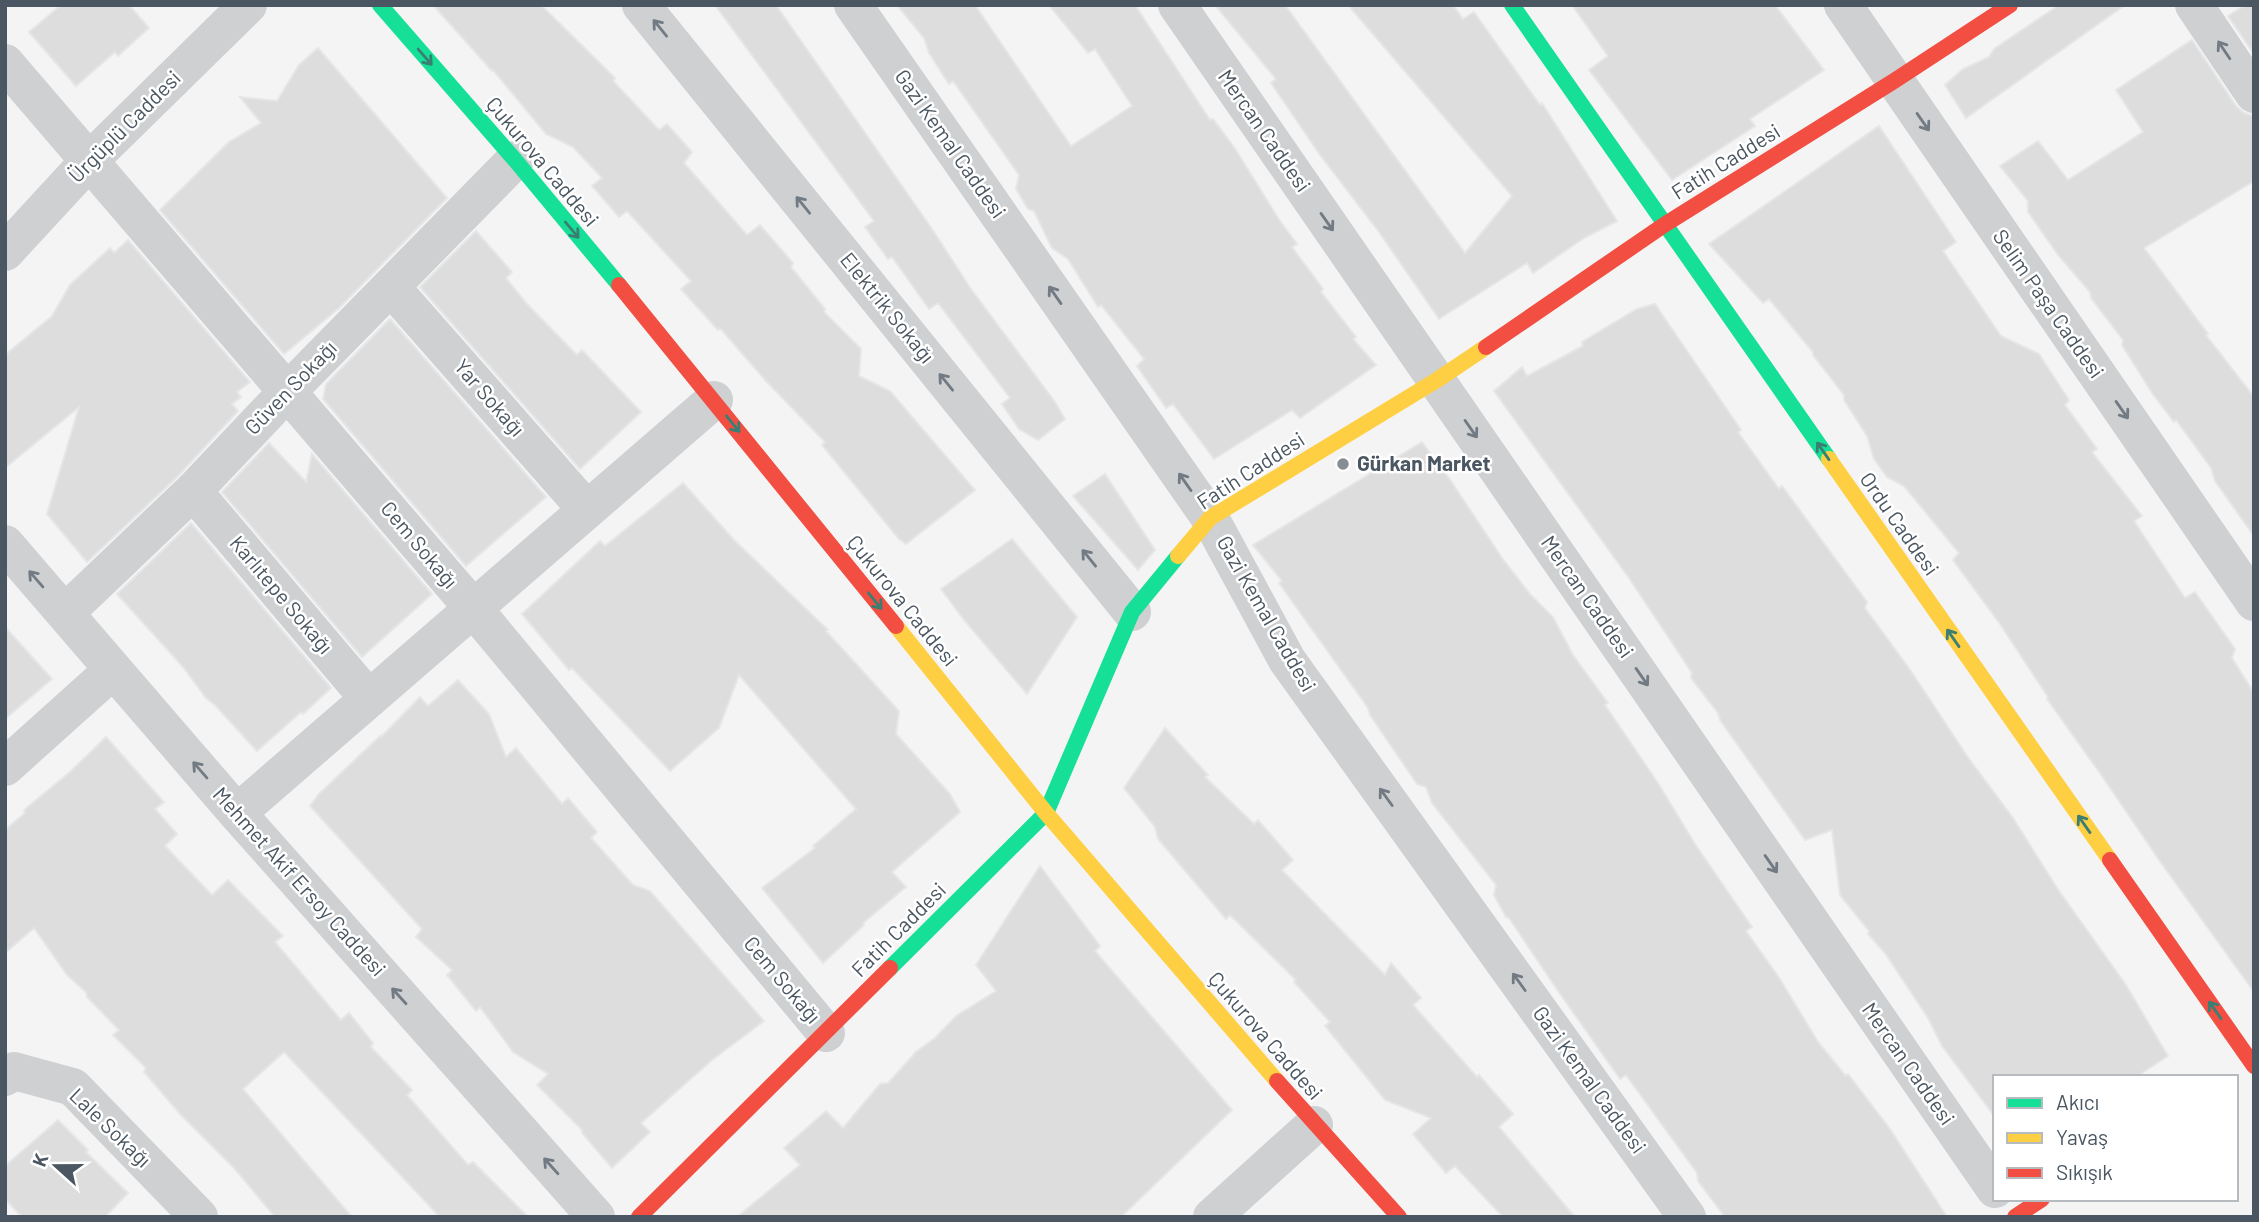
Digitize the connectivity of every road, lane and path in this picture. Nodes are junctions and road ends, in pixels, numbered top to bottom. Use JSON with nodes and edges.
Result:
{"nodes":[{"id":1,"x":248,"y":5,"type":"edge"},
{"id":2,"x":380,"y":5,"type":"edge"},
{"id":3,"x":641,"y":5,"type":"edge"},
{"id":4,"x":853,"y":5,"type":"edge"},
{"id":5,"x":1177,"y":5,"type":"edge"},
{"id":6,"x":1512,"y":5,"type":"edge"},
{"id":7,"x":1843,"y":5,"type":"edge"},
{"id":8,"x":2010,"y":5,"type":"edge"},
{"id":9,"x":2194,"y":5,"type":"edge"},
{"id":10,"x":5,"y":63,"type":"edge"},
{"id":11,"x":1894,"y":81,"type":"junction"},
{"id":12,"x":2254,"y":94,"type":"edge"},
{"id":13,"x":90,"y":160,"type":"junction"},
{"id":14,"x":514,"y":160,"type":"junction"},
{"id":15,"x":1664,"y":225,"type":"junction"},
{"id":16,"x":5,"y":252,"type":"edge"},
{"id":17,"x":391,"y":287,"type":"junction"},
{"id":18,"x":1437,"y":380,"type":"junction"},
{"id":19,"x":288,"y":391,"type":"junction"},
{"id":20,"x":714,"y":400,"type":"junction"},
{"id":21,"x":193,"y":491,"type":"junction"},
{"id":22,"x":587,"y":510,"type":"junction"},
{"id":23,"x":1210,"y":518,"type":"junction"},
{"id":24,"x":5,"y":544,"type":"edge"},
{"id":25,"x":2254,"y":602,"type":"edge"},
{"id":26,"x":473,"y":608,"type":"junction"},
{"id":27,"x":1132,"y":612,"type":"junction"},
{"id":28,"x":65,"y":613,"type":"junction"},
{"id":29,"x":113,"y":670,"type":"junction"},
{"id":30,"x":369,"y":699,"type":"junction"},
{"id":31,"x":5,"y":767,"type":"edge"},
{"id":32,"x":237,"y":813,"type":"junction"},
{"id":33,"x":1046,"y":813,"type":"junction"},
{"id":34,"x":826,"y":1033,"type":"junction"},
{"id":35,"x":2253,"y":1062,"type":"edge"},
{"id":36,"x":2235,"y":1072,"type":"dead end"},
{"id":37,"x":5,"y":1077,"type":"edge"},
{"id":38,"x":1314,"y":1125,"type":"junction"},
{"id":39,"x":1993,"y":1186,"type":"edge"},
{"id":40,"x":2003,"y":1201,"type":"edge"},
{"id":41,"x":2039,"y":1201,"type":"edge"},
{"id":42,"x":199,"y":1217,"type":"edge"},
{"id":43,"x":596,"y":1217,"type":"edge"},
{"id":44,"x":639,"y":1217,"type":"edge"},
{"id":45,"x":1212,"y":1217,"type":"edge"},
{"id":46,"x":1399,"y":1217,"type":"edge"},
{"id":47,"x":1687,"y":1217,"type":"edge"},
{"id":48,"x":2015,"y":1217,"type":"edge"}],
"edges":[{"from":1,"to":13,"type":"street","name":"Ürgüplü Caddesi"},
{"from":2,"to":14,"type":"street","name":"Çukurova Caddesi","one_way":true},
{"from":27,"to":3,"type":"street","name":"Elektrik Sokağı","one_way":true},
{"from":23,"to":4,"type":"street","name":"Gazi Kemal Caddesi","one_way":true},
{"from":5,"to":18,"type":"street","name":"Mercan Caddesi","one_way":true},
{"from":6,"to":15,"type":"street","name":"Ordu Caddesi"},
{"from":7,"to":11,"type":"street","name":"Selim Paşa Caddesi"},
{"from":8,"to":11,"type":"street","name":"Fatih Caddesi"},
{"from":12,"to":9,"type":"street","one_way":true},
{"from":10,"to":13,"type":"street","name":"Cem Sokağı"},
{"from":11,"to":15,"type":"street","name":"Fatih Caddesi"},
{"from":11,"to":25,"type":"street","name":"Selim Paşa Caddesi","one_way":true},
{"from":13,"to":16,"type":"street","name":"Ürgüplü Caddesi"},
{"from":13,"to":19,"type":"street","name":"Cem Sokağı"},
{"from":14,"to":17,"type":"street","name":"Güven Sokağı"},
{"from":14,"to":20,"type":"street","name":"Çukurova Caddesi","one_way":true},
{"from":15,"to":18,"type":"street","name":"Fatih Caddesi"},
{"from":35,"to":15,"type":"street","name":"Ordu Caddesi","one_way":true},
{"from":17,"to":19,"type":"street","name":"Güven Sokağı"},
{"from":17,"to":22,"type":"street","name":"Yar Sokağı"},
{"from":18,"to":23,"type":"street","name":"Fatih Caddesi"},
{"from":18,"to":39,"type":"street","name":"Mercan Caddesi","one_way":true},
{"from":19,"to":21,"type":"street","name":"Güven Sokağı"},
{"from":19,"to":26,"type":"street","name":"Cem Sokağı"},
{"from":20,"to":22,"type":"street"},
{"from":20,"to":33,"type":"street","name":"Çukurova Caddesi","one_way":true},
{"from":21,"to":28,"type":"street","name":"Güven Sokağı"},
{"from":21,"to":30,"type":"street","name":"Karlıtepe Sokağı"},
{"from":22,"to":26,"type":"street"},
{"from":23,"to":27,"type":"street","name":"Fatih Caddesi"},
{"from":47,"to":23,"type":"street","name":"Gazi Kemal Caddesi","one_way":true},
{"from":28,"to":24,"type":"street","name":"Mehmet Akif Ersoy Caddesi","one_way":true},
{"from":26,"to":30,"type":"street"},
{"from":26,"to":34,"type":"street","name":"Cem Sokağı"},
{"from":27,"to":33,"type":"street","name":"Fatih Caddesi"},
{"from":28,"to":29,"type":"street","name":"Mehmet Akif Ersoy Caddesi"},
{"from":29,"to":31,"type":"street"},
{"from":32,"to":29,"type":"street","name":"Mehmet Akif Ersoy Caddesi","one_way":true},
{"from":30,"to":32,"type":"street"},
{"from":43,"to":32,"type":"street","name":"Mehmet Akif Ersoy Caddesi","one_way":true},
{"from":33,"to":34,"type":"street","name":"Fatih Caddesi"},
{"from":33,"to":38,"type":"street","name":"Çukurova Caddesi"},
{"from":34,"to":44,"type":"street","name":"Fatih Caddesi"},
{"from":35,"to":36,"type":"street"},
{"from":37,"to":42,"type":"street","name":"Lale Sokağı"},
{"from":38,"to":45,"type":"street"},
{"from":38,"to":46,"type":"street","name":"Çukurova Caddesi"},
{"from":40,"to":48,"type":"street"},
{"from":41,"to":48,"type":"street"}]}
